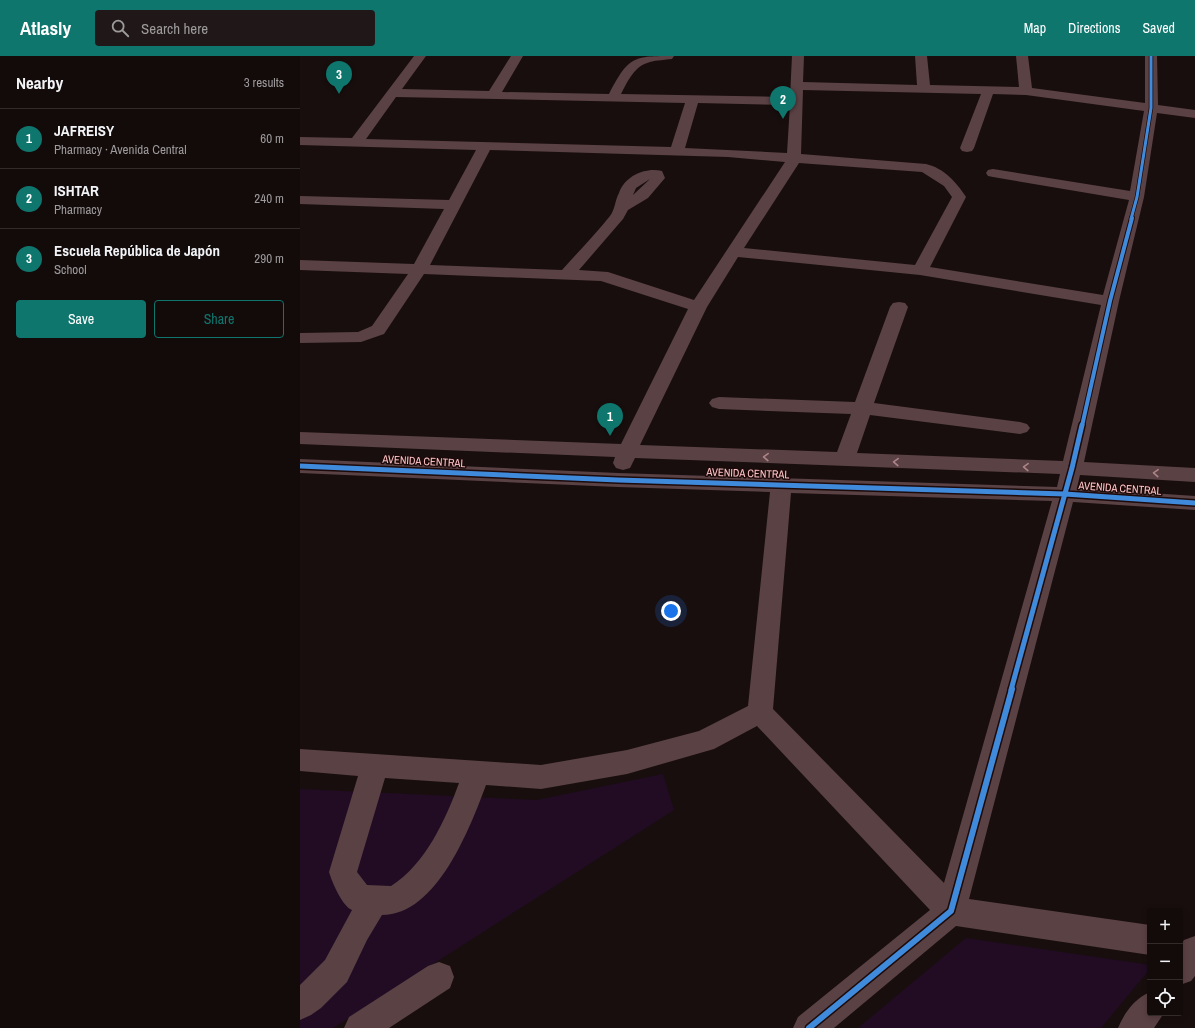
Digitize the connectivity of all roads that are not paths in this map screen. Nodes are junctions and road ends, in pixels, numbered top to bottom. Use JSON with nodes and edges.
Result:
{"nodes":[{"id":1,"x":420,"y":56,"type":"edge"},
{"id":2,"x":517,"y":56,"type":"edge"},
{"id":3,"x":668,"y":56,"type":"edge"},
{"id":4,"x":798,"y":56,"type":"edge"},
{"id":5,"x":921,"y":56,"type":"edge"},
{"id":6,"x":1022,"y":56,"type":"edge"},
{"id":7,"x":1150,"y":56,"type":"edge"},
{"id":8,"x":643,"y":58,"type":"edge"},
{"id":9,"x":924,"y":88,"type":"junction"},
{"id":10,"x":989,"y":89,"type":"junction"},
{"id":11,"x":1026,"y":91,"type":"junction"},
{"id":12,"x":393,"y":93,"type":"junction"},
{"id":13,"x":797,"y":93,"type":"junction"},
{"id":14,"x":494,"y":96,"type":"junction"},
{"id":15,"x":613,"y":98,"type":"junction"},
{"id":16,"x":692,"y":100,"type":"junction"},
{"id":17,"x":1151,"y":108,"type":"junction"},
{"id":18,"x":1195,"y":114,"type":"edge"},
{"id":19,"x":300,"y":141,"type":"edge"},
{"id":20,"x":356,"y":143,"type":"junction"},
{"id":21,"x":485,"y":146,"type":"junction"},
{"id":22,"x":967,"y":148,"type":"dead end"},
{"id":23,"x":678,"y":152,"type":"junction"},
{"id":24,"x":794,"y":158,"type":"junction"},
{"id":25,"x":993,"y":173,"type":"dead end"},
{"id":26,"x":1137,"y":197,"type":"junction"},
{"id":27,"x":300,"y":200,"type":"edge"},
{"id":28,"x":454,"y":205,"type":"junction"},
{"id":29,"x":622,"y":207,"type":"dead end"},
{"id":30,"x":735,"y":252,"type":"junction"},
{"id":31,"x":300,"y":265,"type":"edge"},
{"id":32,"x":420,"y":269,"type":"junction"},
{"id":33,"x":920,"y":270,"type":"junction"},
{"id":34,"x":567,"y":274,"type":"junction"},
{"id":35,"x":1110,"y":301,"type":"junction"},
{"id":36,"x":698,"y":307,"type":"junction"},
{"id":37,"x":899,"y":307,"type":"dead end"},
{"id":38,"x":300,"y":338,"type":"edge"},
{"id":39,"x":719,"y":403,"type":"dead end"},
{"id":40,"x":863,"y":408,"type":"junction"},
{"id":41,"x":1020,"y":428,"type":"dead end"},
{"id":42,"x":300,"y":438,"type":"edge"},
{"id":43,"x":627,"y":451,"type":"junction"},
{"id":44,"x":844,"y":460,"type":"junction"},
{"id":45,"x":300,"y":466,"type":"edge"},
{"id":46,"x":1072,"y":468,"type":"junction"},
{"id":47,"x":1195,"y":476,"type":"edge"},
{"id":48,"x":618,"y":480,"type":"junction"},
{"id":49,"x":782,"y":484,"type":"junction"},
{"id":50,"x":1065,"y":494,"type":"junction"},
{"id":51,"x":1195,"y":503,"type":"edge"},
{"id":52,"x":760,"y":712,"type":"junction"},
{"id":53,"x":300,"y":760,"type":"edge"},
{"id":54,"x":375,"y":765,"type":"junction"},
{"id":55,"x":477,"y":772,"type":"junction"},
{"id":56,"x":374,"y":901,"type":"junction"},
{"id":57,"x":951,"y":910,"type":"junction"},
{"id":58,"x":1147,"y":940,"type":"edge"},
{"id":59,"x":1183,"y":944,"type":"edge"},
{"id":60,"x":1195,"y":946,"type":"edge"},
{"id":61,"x":1195,"y":951,"type":"edge"},
{"id":62,"x":1183,"y":966,"type":"edge"},
{"id":63,"x":439,"y":977,"type":"dead end"},
{"id":64,"x":300,"y":1004,"type":"edge"},
{"id":65,"x":1147,"y":1012,"type":"edge"},
{"id":66,"x":360,"y":1028,"type":"edge"},
{"id":67,"x":810,"y":1028,"type":"edge"},
{"id":68,"x":1134,"y":1028,"type":"edge"}],
"edges":[{"from":1,"to":12,"type":"street"},
{"from":2,"to":14,"type":"street"},
{"from":3,"to":8,"type":"street"},
{"from":4,"to":13,"type":"street"},
{"from":5,"to":9,"type":"street"},
{"from":6,"to":11,"type":"street"},
{"from":7,"to":17,"type":"street"},
{"from":8,"to":15,"type":"street"},
{"from":9,"to":10,"type":"street"},
{"from":9,"to":13,"type":"street"},
{"from":10,"to":11,"type":"street"},
{"from":10,"to":22,"type":"street"},
{"from":11,"to":17,"type":"street"},
{"from":12,"to":14,"type":"street"},
{"from":12,"to":20,"type":"street"},
{"from":13,"to":16,"type":"street"},
{"from":13,"to":24,"type":"street"},
{"from":14,"to":15,"type":"street"},
{"from":15,"to":16,"type":"street"},
{"from":16,"to":23,"type":"street"},
{"from":17,"to":18,"type":"street"},
{"from":17,"to":26,"type":"street"},
{"from":19,"to":20,"type":"street"},
{"from":20,"to":21,"type":"street"},
{"from":21,"to":23,"type":"street"},
{"from":21,"to":28,"type":"street"},
{"from":23,"to":24,"type":"street"},
{"from":24,"to":30,"type":"street"},
{"from":24,"to":33,"type":"street"},
{"from":25,"to":26,"type":"street"},
{"from":26,"to":35,"type":"street"},
{"from":27,"to":28,"type":"street"},
{"from":28,"to":32,"type":"street"},
{"from":29,"to":34,"type":"street"},
{"from":30,"to":33,"type":"street"},
{"from":30,"to":36,"type":"street"},
{"from":31,"to":32,"type":"street"},
{"from":32,"to":34,"type":"street"},
{"from":32,"to":38,"type":"street"},
{"from":33,"to":35,"type":"street"},
{"from":34,"to":36,"type":"street"},
{"from":35,"to":46,"type":"street"},
{"from":36,"to":43,"type":"street"},
{"from":37,"to":40,"type":"street"},
{"from":39,"to":40,"type":"street"},
{"from":40,"to":41,"type":"street"},
{"from":40,"to":44,"type":"street"},
{"from":42,"to":43,"type":"street"},
{"from":44,"to":43,"type":"street","one_way":true},
{"from":43,"to":48,"type":"street"},
{"from":46,"to":44,"type":"street","one_way":true},
{"from":45,"to":48,"type":"street","name":"AVENIDA CENTRAL"},
{"from":47,"to":46,"type":"street","one_way":true},
{"from":46,"to":50,"type":"street"},
{"from":48,"to":49,"type":"street","name":"AVENIDA CENTRAL"},
{"from":49,"to":50,"type":"street","name":"AVENIDA CENTRAL"},
{"from":49,"to":52,"type":"street"},
{"from":50,"to":51,"type":"street","name":"AVENIDA CENTRAL"},
{"from":50,"to":57,"type":"street"},
{"from":52,"to":55,"type":"street"},
{"from":52,"to":57,"type":"street"},
{"from":53,"to":54,"type":"street"},
{"from":54,"to":55,"type":"street"},
{"from":54,"to":56,"type":"street"},
{"from":55,"to":56,"type":"street"},
{"from":56,"to":64,"type":"street"},
{"from":57,"to":58,"type":"street"},
{"from":57,"to":67,"type":"street"},
{"from":59,"to":60,"type":"street"},
{"from":61,"to":62,"type":"street"},
{"from":63,"to":66,"type":"street"},
{"from":65,"to":68,"type":"street"}]}
